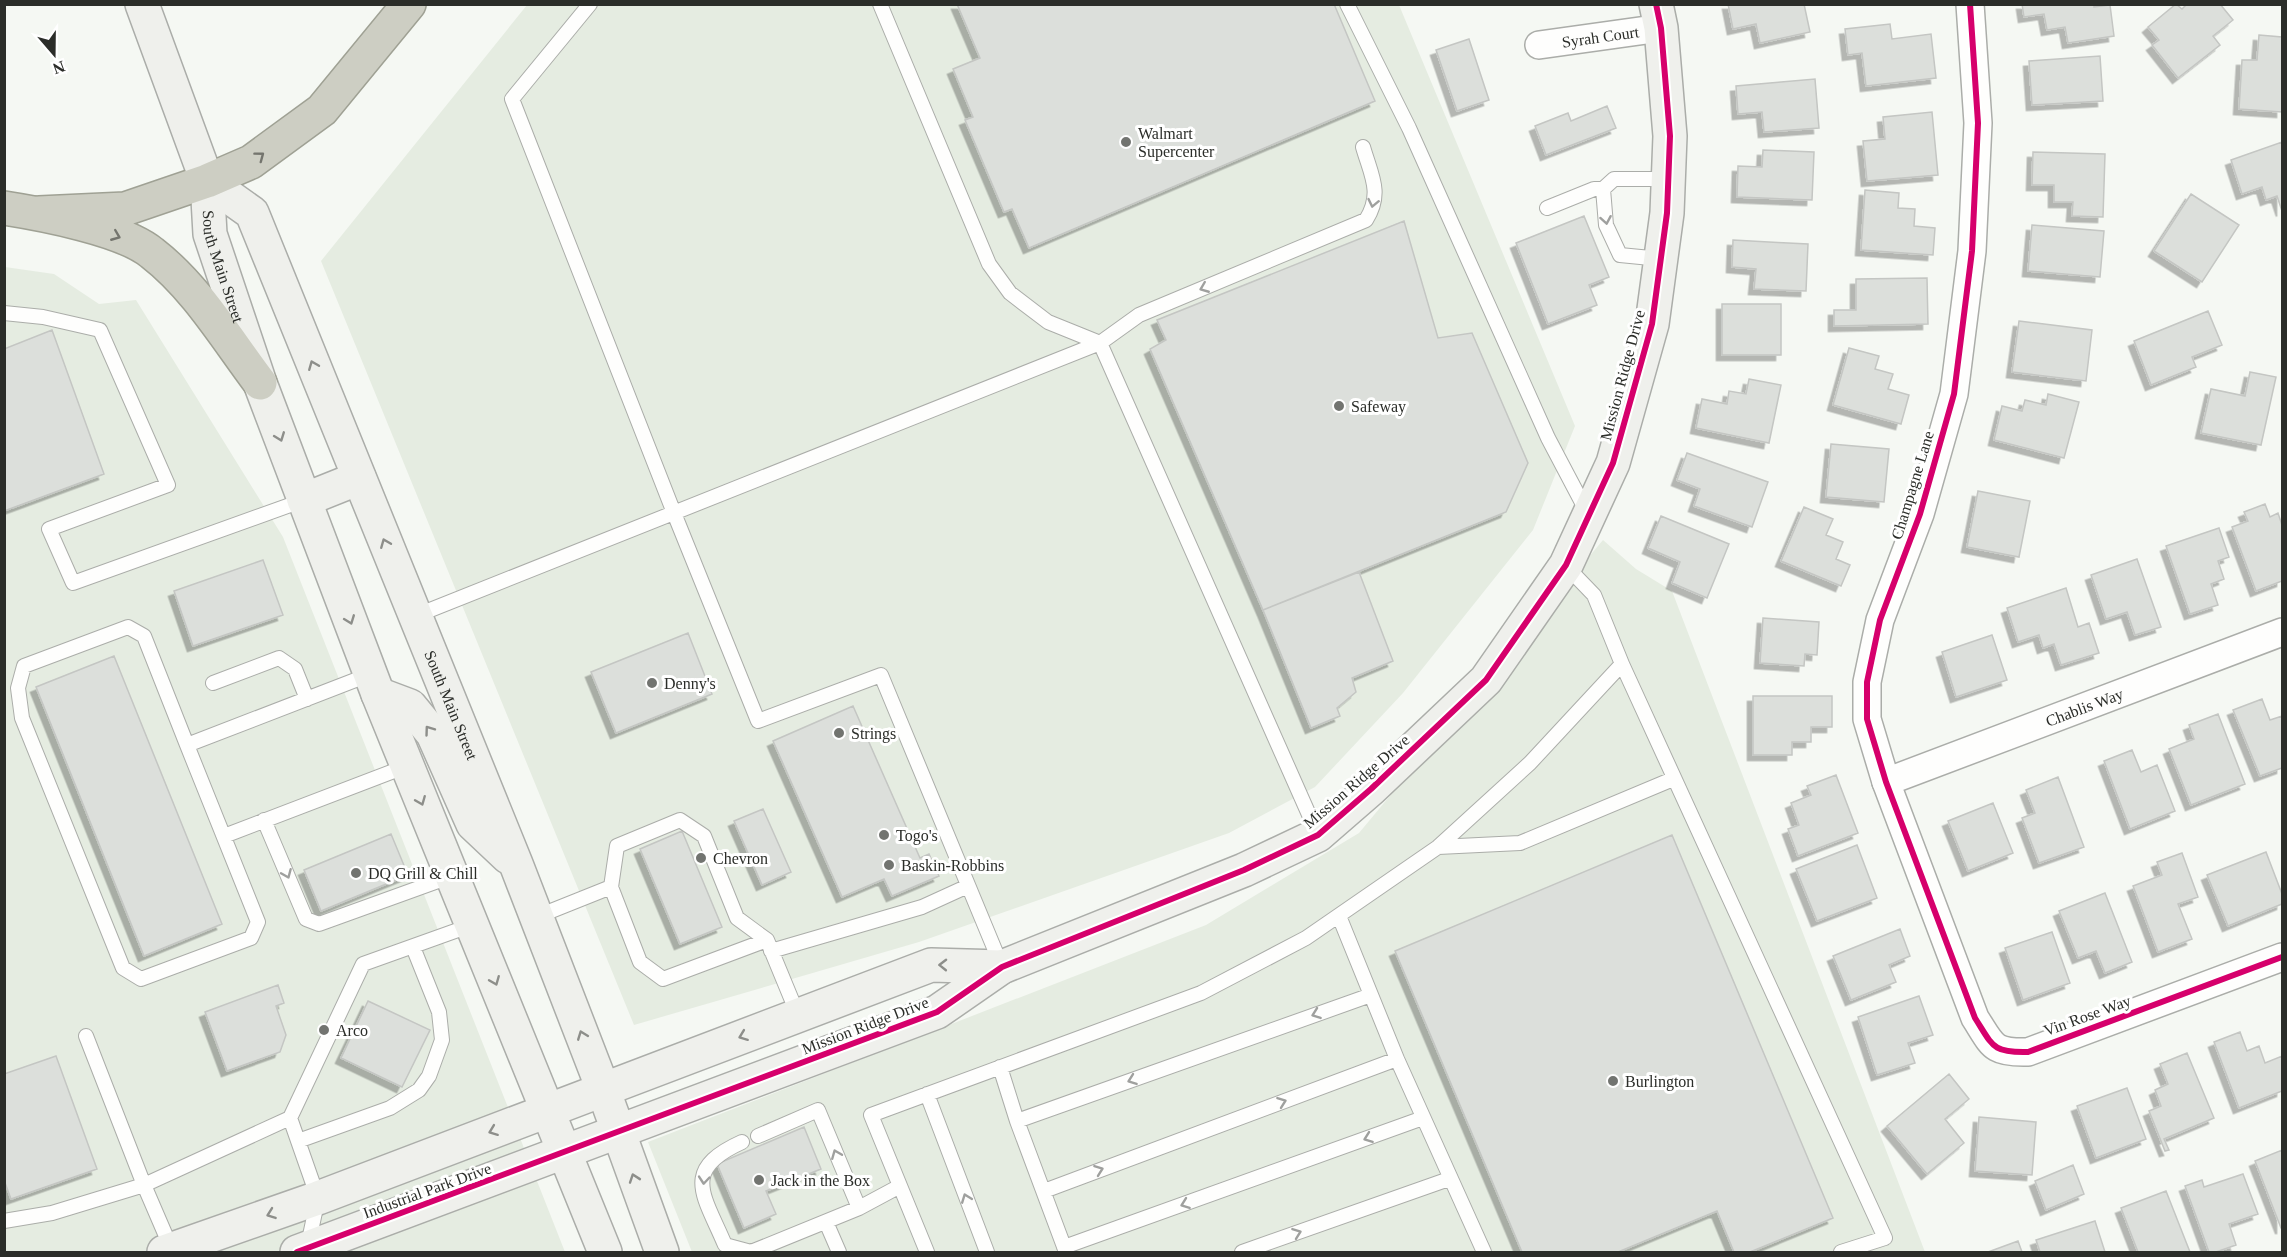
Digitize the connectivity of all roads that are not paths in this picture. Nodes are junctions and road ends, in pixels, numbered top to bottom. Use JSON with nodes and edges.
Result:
{"nodes":[{"id":1,"x":142,"y":4,"type":"edge"},
{"id":2,"x":409,"y":4,"type":"edge"},
{"id":3,"x":590,"y":4,"type":"edge"},
{"id":4,"x":880,"y":4,"type":"edge"},
{"id":5,"x":1347,"y":4,"type":"edge"},
{"id":6,"x":1970,"y":4,"type":"edge"},
{"id":7,"x":1659,"y":16,"type":"edge"},
{"id":8,"x":1539,"y":45,"type":"dead end"},
{"id":9,"x":1363,"y":147,"type":"dead end"},
{"id":10,"x":1668,"y":179,"type":"junction"},
{"id":11,"x":207,"y":181,"type":"junction"},
{"id":12,"x":1603,"y":189,"type":"junction"},
{"id":13,"x":4,"y":208,"type":"edge"},
{"id":14,"x":1547,"y":208,"type":"dead end"},
{"id":15,"x":39,"y":213,"type":"junction"},
{"id":16,"x":1661,"y":259,"type":"junction"},
{"id":17,"x":4,"y":313,"type":"edge"},
{"id":18,"x":1100,"y":343,"type":"junction"},
{"id":19,"x":260,"y":383,"type":"junction"},
{"id":20,"x":359,"y":478,"type":"junction"},
{"id":21,"x":304,"y":500,"type":"junction"},
{"id":22,"x":674,"y":513,"type":"junction"},
{"id":23,"x":1589,"y":514,"type":"junction"},
{"id":24,"x":1566,"y":565,"type":"junction"},
{"id":25,"x":415,"y":616,"type":"junction"},
{"id":26,"x":2283,"y":632,"type":"edge"},
{"id":27,"x":1622,"y":664,"type":"junction"},
{"id":28,"x":213,"y":683,"type":"dead end"},
{"id":29,"x":374,"y":684,"type":"junction"},
{"id":30,"x":306,"y":699,"type":"junction"},
{"id":31,"x":187,"y":745,"type":"junction"},
{"id":32,"x":407,"y":766,"type":"junction"},
{"id":33,"x":1673,"y":779,"type":"junction"},
{"id":34,"x":1886,"y":782,"type":"junction"},
{"id":35,"x":264,"y":820,"type":"junction"},
{"id":36,"x":1318,"y":835,"type":"junction"},
{"id":37,"x":224,"y":836,"type":"junction"},
{"id":38,"x":1438,"y":847,"type":"junction"},
{"id":39,"x":516,"y":864,"type":"junction"},
{"id":40,"x":452,"y":876,"type":"junction"},
{"id":41,"x":968,"y":886,"type":"junction"},
{"id":42,"x":610,"y":888,"type":"junction"},
{"id":43,"x":1340,"y":916,"type":"junction"},
{"id":44,"x":536,"y":917,"type":"junction"},
{"id":45,"x":472,"y":925,"type":"junction"},
{"id":46,"x":769,"y":946,"type":"junction"},
{"id":47,"x":414,"y":947,"type":"junction"},
{"id":48,"x":1952,"y":956,"type":"joint"},
{"id":49,"x":2283,"y":957,"type":"edge"},
{"id":50,"x":1002,"y":966,"type":"junction"},
{"id":51,"x":1371,"y":995,"type":"junction"},
{"id":52,"x":798,"y":1015,"type":"junction"},
{"id":53,"x":86,"y":1036,"type":"dead end"},
{"id":54,"x":1397,"y":1059,"type":"junction"},
{"id":55,"x":1000,"y":1067,"type":"junction"},
{"id":56,"x":603,"y":1089,"type":"junction"},
{"id":57,"x":927,"y":1094,"type":"junction"},
{"id":58,"x":547,"y":1110,"type":"junction"},
{"id":59,"x":290,"y":1118,"type":"junction"},
{"id":60,"x":1423,"y":1118,"type":"junction"},
{"id":61,"x":1017,"y":1120,"type":"junction"},
{"id":62,"x":618,"y":1133,"type":"junction"},
{"id":63,"x":758,"y":1136,"type":"dead end"},
{"id":64,"x":298,"y":1141,"type":"junction"},
{"id":65,"x":742,"y":1142,"type":"dead end"},
{"id":66,"x":566,"y":1153,"type":"junction"},
{"id":67,"x":1449,"y":1179,"type":"junction"},
{"id":68,"x":144,"y":1185,"type":"junction"},
{"id":69,"x":900,"y":1186,"type":"junction"},
{"id":70,"x":1044,"y":1191,"type":"junction"},
{"id":71,"x":318,"y":1198,"type":"junction"},
{"id":72,"x":858,"y":1208,"type":"junction"},
{"id":73,"x":4,"y":1221,"type":"edge"},
{"id":74,"x":826,"y":1222,"type":"junction"},
{"id":75,"x":1065,"y":1250,"type":"edge"},
{"id":76,"x":170,"y":1251,"type":"edge"},
{"id":77,"x":304,"y":1251,"type":"edge"},
{"id":78,"x":605,"y":1252,"type":"edge"},
{"id":79,"x":662,"y":1252,"type":"edge"},
{"id":80,"x":751,"y":1252,"type":"edge"},
{"id":81,"x":839,"y":1252,"type":"edge"},
{"id":82,"x":927,"y":1252,"type":"edge"},
{"id":83,"x":987,"y":1252,"type":"edge"},
{"id":84,"x":1242,"y":1252,"type":"edge"},
{"id":85,"x":1484,"y":1252,"type":"edge"},
{"id":86,"x":1841,"y":1252,"type":"edge"}],
"edges":[{"from":1,"to":11,"type":"street","name":"South Main Street"},
{"from":11,"to":2,"type":"highway","one_way":true},
{"from":3,"to":22,"type":"lane"},
{"from":4,"to":18,"type":"lane"},
{"from":5,"to":23,"type":"lane"},
{"from":6,"to":34,"type":"street","name":"Champagne Lane"},
{"from":7,"to":8,"type":"street","name":"Syrah Court"},
{"from":7,"to":10,"type":"street","name":"Mission Ridge Drive"},
{"from":9,"to":18,"type":"lane","one_way":true},
{"from":10,"to":12,"type":"lane"},
{"from":10,"to":16,"type":"street","name":"Mission Ridge Drive"},
{"from":11,"to":15,"type":"highway"},
{"from":11,"to":19,"type":"street","name":"South Main Street"},
{"from":20,"to":11,"type":"street","name":"South Main Street","one_way":true},
{"from":12,"to":14,"type":"lane"},
{"from":12,"to":16,"type":"lane","one_way":true},
{"from":13,"to":15,"type":"highway"},
{"from":15,"to":19,"type":"highway","one_way":true},
{"from":16,"to":23,"type":"street","name":"Mission Ridge Drive"},
{"from":17,"to":21,"type":"lane"},
{"from":18,"to":22,"type":"lane"},
{"from":18,"to":36,"type":"lane"},
{"from":19,"to":21,"type":"street","name":"South Main Street","one_way":true},
{"from":20,"to":21,"type":"street"},
{"from":25,"to":20,"type":"street","name":"South Main Street","one_way":true},
{"from":21,"to":29,"type":"street","name":"South Main Street","one_way":true},
{"from":22,"to":25,"type":"lane"},
{"from":22,"to":41,"type":"lane"},
{"from":23,"to":24,"type":"street","name":"Mission Ridge Drive"},
{"from":24,"to":27,"type":"lane"},
{"from":24,"to":36,"type":"street","name":"Mission Ridge Drive"},
{"from":25,"to":39,"type":"street","name":"South Main Street"},
{"from":26,"to":34,"type":"street","name":"Chablis Way"},
{"from":27,"to":33,"type":"lane"},
{"from":27,"to":38,"type":"lane"},
{"from":28,"to":30,"type":"lane"},
{"from":29,"to":30,"type":"lane"},
{"from":29,"to":32,"type":"street","name":"South Main Street"},
{"from":39,"to":29,"type":"street","one_way":true},
{"from":30,"to":31,"type":"lane"},
{"from":31,"to":37,"type":"lane"},
{"from":31,"to":37,"type":"lane"},
{"from":32,"to":35,"type":"lane"},
{"from":32,"to":40,"type":"street","name":"South Main Street","one_way":true},
{"from":33,"to":38,"type":"lane"},
{"from":33,"to":86,"type":"lane"},
{"from":34,"to":48,"type":"street","name":"Champagne Lane"},
{"from":35,"to":37,"type":"lane"},
{"from":35,"to":40,"type":"lane","one_way":true},
{"from":36,"to":50,"type":"street","name":"Mission Ridge Drive"},
{"from":38,"to":43,"type":"lane"},
{"from":39,"to":44,"type":"street","name":"South Main Street"},
{"from":40,"to":45,"type":"street","name":"South Main Street"},
{"from":41,"to":46,"type":"lane"},
{"from":41,"to":50,"type":"lane"},
{"from":42,"to":44,"type":"lane"},
{"from":42,"to":46,"type":"lane"},
{"from":42,"to":46,"type":"lane"},
{"from":43,"to":51,"type":"lane"},
{"from":43,"to":55,"type":"lane"},
{"from":56,"to":44,"type":"street","name":"South Main Street","one_way":true},
{"from":45,"to":47,"type":"lane"},
{"from":45,"to":58,"type":"street","name":"South Main Street","one_way":true},
{"from":46,"to":52,"type":"lane"},
{"from":47,"to":59,"type":"lane"},
{"from":47,"to":64,"type":"lane"},
{"from":48,"to":49,"type":"street","name":"Vin Rose Way"},
{"from":50,"to":52,"type":"street","name":"Mission Ridge Drive","one_way":true},
{"from":50,"to":62,"type":"street","name":"Mission Ridge Drive"},
{"from":51,"to":54,"type":"lane"},
{"from":51,"to":61,"type":"lane","one_way":true},
{"from":52,"to":56,"type":"street","name":"Mission Ridge Drive","one_way":true},
{"from":53,"to":68,"type":"lane"},
{"from":54,"to":60,"type":"lane"},
{"from":70,"to":54,"type":"lane","one_way":true},
{"from":55,"to":57,"type":"lane"},
{"from":55,"to":61,"type":"lane"},
{"from":56,"to":58,"type":"street","name":"Industrial Park Drive"},
{"from":56,"to":62,"type":"street","name":"South Main Street"},
{"from":57,"to":69,"type":"lane"},
{"from":83,"to":57,"type":"lane","one_way":true},
{"from":58,"to":66,"type":"street","name":"South Main Street"},
{"from":58,"to":71,"type":"street","name":"Industrial Park Drive","one_way":true},
{"from":59,"to":64,"type":"lane"},
{"from":59,"to":68,"type":"lane"},
{"from":60,"to":67,"type":"lane"},
{"from":60,"to":75,"type":"lane","one_way":true},
{"from":61,"to":70,"type":"lane"},
{"from":62,"to":66,"type":"street","name":"Mission Ridge Drive"},
{"from":79,"to":62,"type":"street","name":"South Main Street","one_way":true},
{"from":72,"to":63,"type":"lane","one_way":true},
{"from":64,"to":71,"type":"lane"},
{"from":65,"to":80,"type":"lane","one_way":true},
{"from":66,"to":77,"type":"street","name":"Industrial Park Drive"},
{"from":66,"to":78,"type":"street","name":"South Main Street"},
{"from":84,"to":67,"type":"lane","one_way":true},
{"from":67,"to":85,"type":"lane"},
{"from":68,"to":73,"type":"lane"},
{"from":68,"to":76,"type":"lane"},
{"from":69,"to":72,"type":"lane"},
{"from":69,"to":82,"type":"lane"},
{"from":70,"to":75,"type":"lane"},
{"from":71,"to":76,"type":"street","name":"Industrial Park Drive","one_way":true},
{"from":71,"to":77,"type":"lane"},
{"from":72,"to":74,"type":"lane"},
{"from":74,"to":80,"type":"lane"},
{"from":74,"to":81,"type":"lane"}]}
